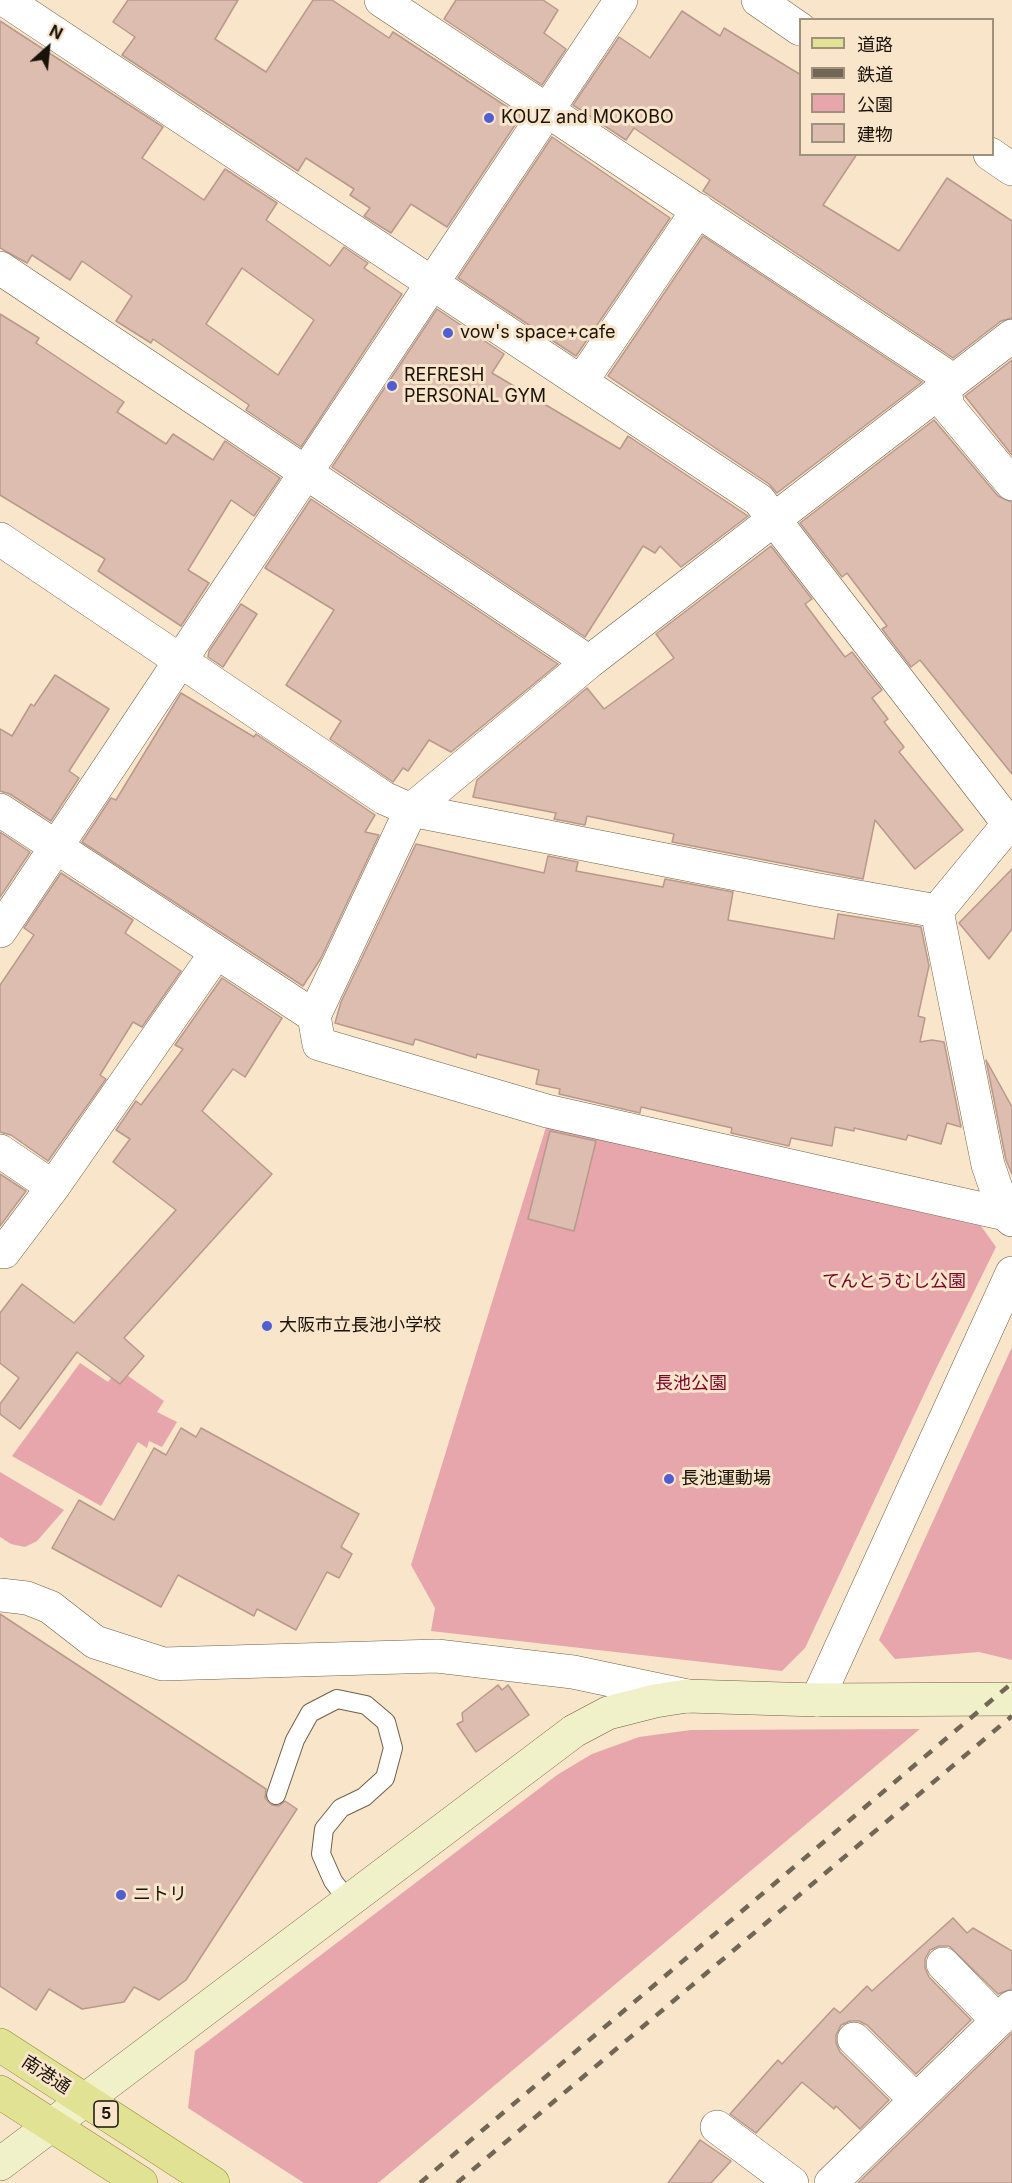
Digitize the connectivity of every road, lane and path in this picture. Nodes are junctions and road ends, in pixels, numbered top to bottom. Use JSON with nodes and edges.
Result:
{"nodes":[{"id":1,"x":5,"y":0,"type":"edge"},
{"id":2,"x":381,"y":0,"type":"edge"},
{"id":3,"x":621,"y":0,"type":"edge"},
{"id":4,"x":758,"y":0,"type":"edge"},
{"id":5,"x":799,"y":27,"type":"edge"},
{"id":6,"x":546,"y":111,"type":"junction"},
{"id":7,"x":993,"y":156,"type":"edge"},
{"id":8,"x":1012,"y":169,"type":"edge"},
{"id":9,"x":698,"y":210,"type":"junction"},
{"id":10,"x":0,"y":268,"type":"edge"},
{"id":11,"x":434,"y":282,"type":"junction"},
{"id":12,"x":1012,"y":336,"type":"edge"},
{"id":13,"x":581,"y":382,"type":"junction"},
{"id":14,"x":944,"y":388,"type":"junction"},
{"id":15,"x":304,"y":474,"type":"junction"},
{"id":16,"x":1012,"y":484,"type":"edge"},
{"id":17,"x":774,"y":520,"type":"junction"},
{"id":18,"x":0,"y":539,"type":"edge"},
{"id":19,"x":181,"y":660,"type":"junction"},
{"id":20,"x":589,"y":662,"type":"junction"},
{"id":21,"x":0,"y":810,"type":"edge"},
{"id":22,"x":411,"y":810,"type":"junction"},
{"id":23,"x":1010,"y":822,"type":"edge"},
{"id":24,"x":56,"y":848,"type":"junction"},
{"id":25,"x":937,"y":910,"type":"junction"},
{"id":26,"x":0,"y":931,"type":"edge"},
{"id":27,"x":216,"y":953,"type":"junction"},
{"id":28,"x":314,"y":1016,"type":"junction"},
{"id":29,"x":0,"y":1151,"type":"edge"},
{"id":30,"x":52,"y":1187,"type":"junction"},
{"id":31,"x":1009,"y":1217,"type":"edge"},
{"id":32,"x":0,"y":1250,"type":"edge"},
{"id":33,"x":1012,"y":1273,"type":"edge"},
{"id":34,"x":0,"y":1595,"type":"edge"},
{"id":35,"x":687,"y":1696,"type":"junction"},
{"id":36,"x":1012,"y":1699,"type":"edge"},
{"id":37,"x":817,"y":1700,"type":"junction"},
{"id":38,"x":276,"y":1796,"type":"dead end"},
{"id":39,"x":349,"y":1902,"type":"junction"},
{"id":40,"x":944,"y":1964,"type":"dead end"},
{"id":41,"x":1005,"y":2014,"type":"edge"},
{"id":42,"x":854,"y":2039,"type":"dead end"},
{"id":43,"x":0,"y":2045,"type":"edge"},
{"id":44,"x":0,"y":2092,"type":"edge"},
{"id":45,"x":916,"y":2100,"type":"junction"},
{"id":46,"x":86,"y":2101,"type":"junction"},
{"id":47,"x":51,"y":2125,"type":"junction"},
{"id":48,"x":717,"y":2127,"type":"dead end"},
{"id":49,"x":0,"y":2164,"type":"edge"},
{"id":50,"x":141,"y":2183,"type":"edge"},
{"id":51,"x":213,"y":2183,"type":"edge"},
{"id":52,"x":792,"y":2183,"type":"edge"},
{"id":53,"x":831,"y":2183,"type":"edge"}],
"edges":[{"from":1,"to":11,"type":"street"},
{"from":2,"to":6,"type":"street"},
{"from":3,"to":6,"type":"street"},
{"from":4,"to":5,"type":"street"},
{"from":6,"to":9,"type":"street"},
{"from":6,"to":11,"type":"street"},
{"from":7,"to":8,"type":"street"},
{"from":9,"to":13,"type":"street"},
{"from":9,"to":14,"type":"street"},
{"from":10,"to":15,"type":"street"},
{"from":11,"to":13,"type":"street"},
{"from":11,"to":15,"type":"street"},
{"from":12,"to":14,"type":"street"},
{"from":13,"to":17,"type":"street"},
{"from":14,"to":16,"type":"street"},
{"from":14,"to":17,"type":"street"},
{"from":15,"to":19,"type":"street"},
{"from":15,"to":20,"type":"street"},
{"from":17,"to":20,"type":"street"},
{"from":17,"to":23,"type":"street"},
{"from":18,"to":19,"type":"street"},
{"from":19,"to":22,"type":"street"},
{"from":19,"to":24,"type":"street"},
{"from":20,"to":22,"type":"street"},
{"from":21,"to":24,"type":"street"},
{"from":22,"to":25,"type":"street"},
{"from":22,"to":28,"type":"street"},
{"from":23,"to":25,"type":"street"},
{"from":24,"to":26,"type":"street"},
{"from":24,"to":27,"type":"street"},
{"from":25,"to":31,"type":"street"},
{"from":27,"to":28,"type":"street"},
{"from":27,"to":30,"type":"street"},
{"from":28,"to":31,"type":"street"},
{"from":29,"to":30,"type":"street"},
{"from":30,"to":32,"type":"street"},
{"from":33,"to":37,"type":"street"},
{"from":34,"to":35,"type":"street"},
{"from":35,"to":37,"type":"street"},
{"from":35,"to":39,"type":"street"},
{"from":36,"to":37,"type":"street"},
{"from":38,"to":39,"type":"lane"},
{"from":39,"to":46,"type":"street"},
{"from":40,"to":41,"type":"street"},
{"from":41,"to":45,"type":"street"},
{"from":42,"to":45,"type":"street"},
{"from":43,"to":46,"type":"main road","name":"南港通","number":"5"},
{"from":44,"to":47,"type":"main road","number":"5"},
{"from":45,"to":53,"type":"street"},
{"from":46,"to":47,"type":"street"},
{"from":46,"to":51,"type":"main road","name":"南港通","number":"5"},
{"from":47,"to":49,"type":"street"},
{"from":47,"to":50,"type":"main road","number":"5"},
{"from":48,"to":52,"type":"street"}]}
